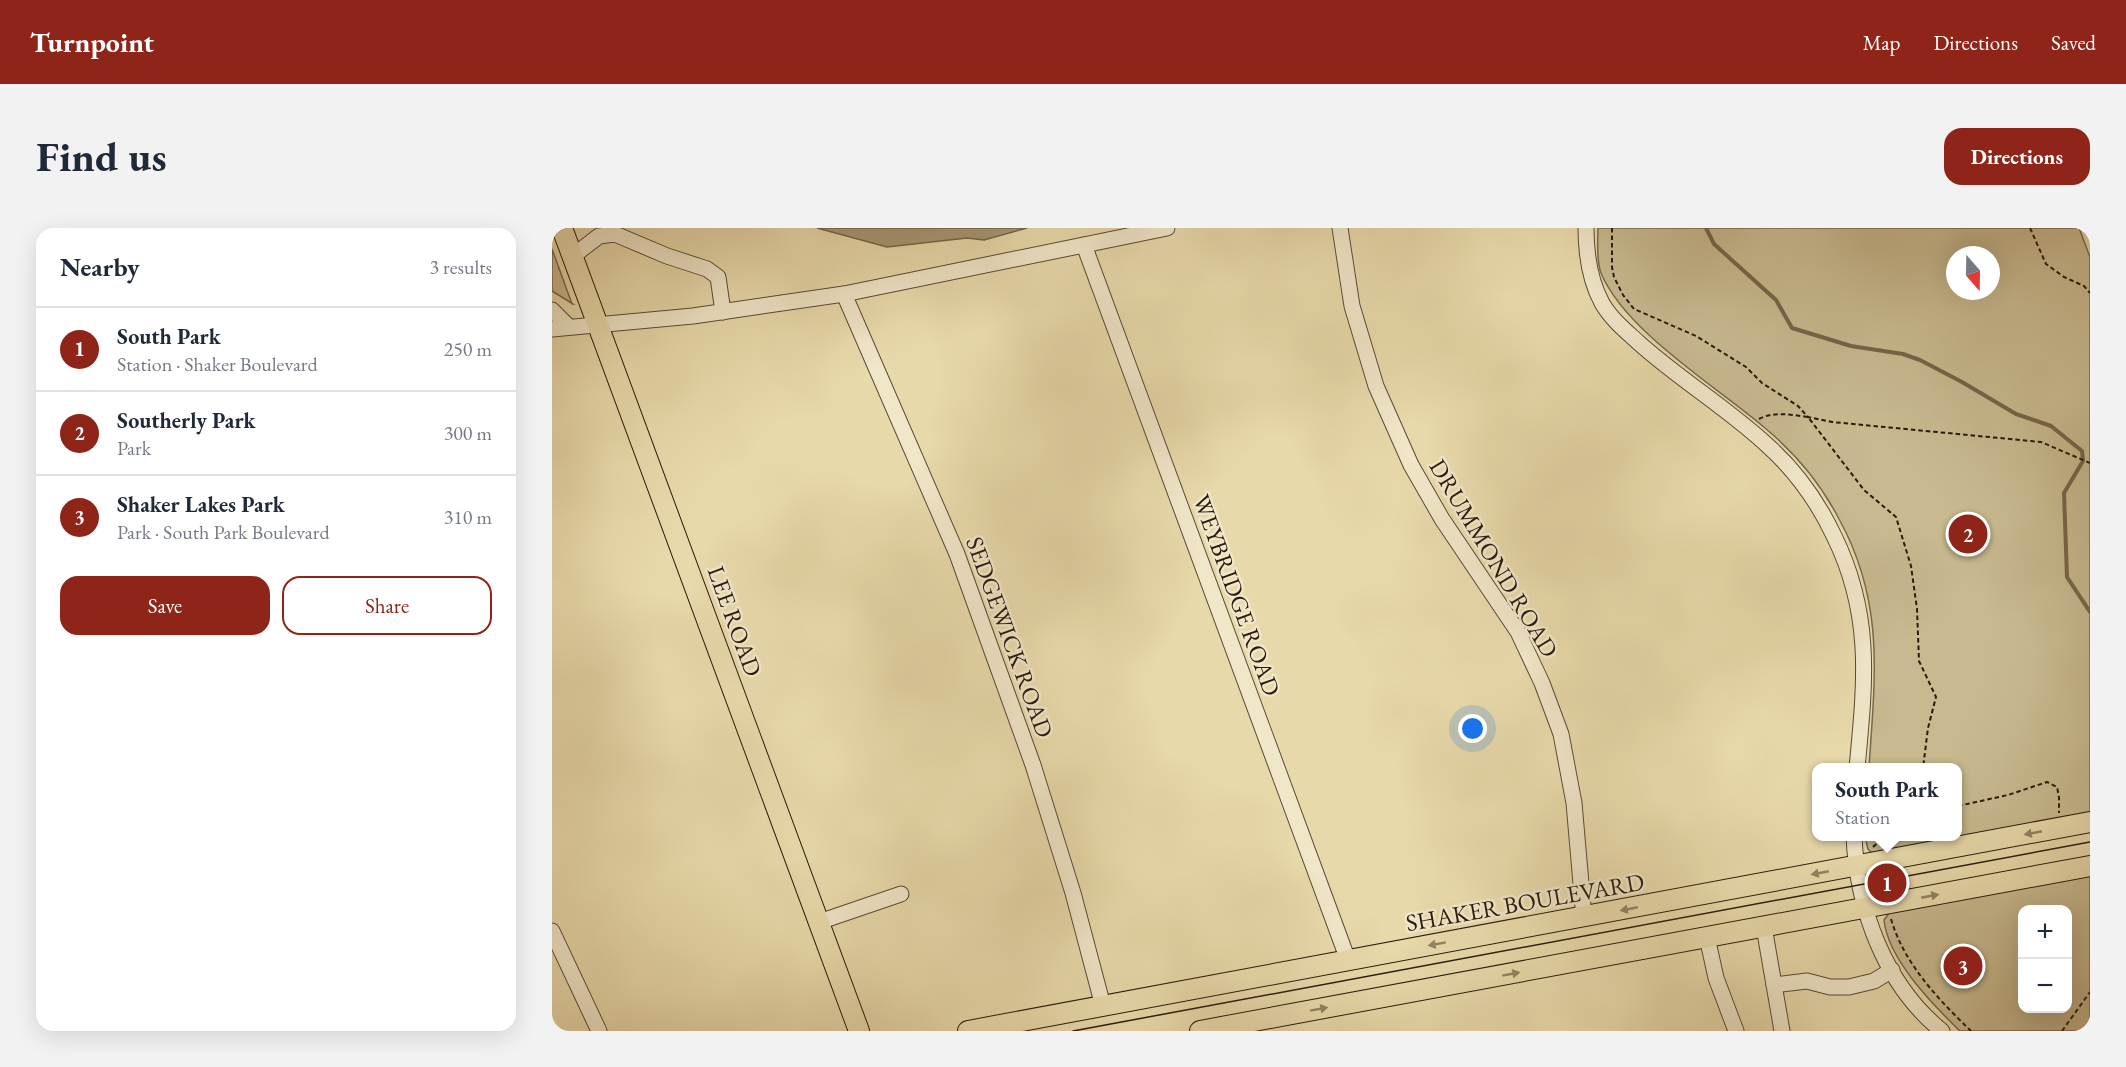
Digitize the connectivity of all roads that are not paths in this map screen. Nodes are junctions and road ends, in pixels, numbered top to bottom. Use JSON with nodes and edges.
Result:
{"nodes":[{"id":1,"x":562,"y":228,"type":"edge"},
{"id":2,"x":1167,"y":228,"type":"edge"},
{"id":3,"x":1340,"y":228,"type":"edge"},
{"id":4,"x":1586,"y":228,"type":"edge"},
{"id":5,"x":614,"y":231,"type":"edge"},
{"id":6,"x":1084,"y":245,"type":"junction"},
{"id":7,"x":573,"y":256,"type":"junction"},
{"id":8,"x":844,"y":294,"type":"junction"},
{"id":9,"x":552,"y":310,"type":"edge"},
{"id":10,"x":723,"y":312,"type":"junction"},
{"id":11,"x":598,"y":325,"type":"junction"},
{"id":12,"x":568,"y":327,"type":"junction"},
{"id":13,"x":552,"y":329,"type":"edge"},
{"id":14,"x":1857,"y":763,"type":"edge"},
{"id":15,"x":2090,"y":822,"type":"edge"},
{"id":16,"x":1854,"y":841,"type":"edge"},
{"id":17,"x":1856,"y":866,"type":"junction"},
{"id":18,"x":2090,"y":866,"type":"edge"},
{"id":19,"x":901,"y":894,"type":"dead end"},
{"id":20,"x":1864,"y":908,"type":"junction"},
{"id":21,"x":1584,"y":918,"type":"junction"},
{"id":22,"x":819,"y":922,"type":"junction"},
{"id":23,"x":1764,"y":927,"type":"junction"},
{"id":24,"x":552,"y":931,"type":"edge"},
{"id":25,"x":1707,"y":938,"type":"junction"},
{"id":26,"x":1348,"y":960,"type":"junction"},
{"id":27,"x":1892,"y":970,"type":"junction"},
{"id":28,"x":1774,"y":985,"type":"junction"},
{"id":29,"x":1103,"y":1006,"type":"junction"},
{"id":30,"x":599,"y":1031,"type":"edge"},
{"id":31,"x":859,"y":1031,"type":"edge"},
{"id":32,"x":968,"y":1031,"type":"edge"},
{"id":33,"x":1200,"y":1031,"type":"edge"},
{"id":34,"x":1736,"y":1031,"type":"edge"},
{"id":35,"x":1782,"y":1031,"type":"edge"},
{"id":36,"x":1942,"y":1031,"type":"edge"}],
"edges":[{"from":1,"to":7,"type":"main road","name":"LEE ROAD"},
{"from":2,"to":6,"type":"street"},
{"from":3,"to":21,"type":"street","name":"DRUMMOND ROAD"},
{"from":4,"to":14,"type":"street"},
{"from":5,"to":7,"type":"street"},
{"from":5,"to":10,"type":"street"},
{"from":6,"to":8,"type":"street"},
{"from":6,"to":26,"type":"street","name":"WEYBRIDGE ROAD"},
{"from":7,"to":11,"type":"main road","name":"LEE ROAD"},
{"from":8,"to":10,"type":"street"},
{"from":8,"to":29,"type":"street","name":"SEDGEWICK ROAD"},
{"from":9,"to":12,"type":"street"},
{"from":10,"to":11,"type":"street"},
{"from":11,"to":12,"type":"street"},
{"from":11,"to":22,"type":"main road","name":"LEE ROAD"},
{"from":12,"to":13,"type":"street"},
{"from":15,"to":17,"type":"main road","name":"SHAKER BOULEVARD","one_way":true},
{"from":16,"to":17,"type":"street"},
{"from":17,"to":20,"type":"street"},
{"from":17,"to":21,"type":"main road","name":"SHAKER BOULEVARD","one_way":true},
{"from":20,"to":18,"type":"main road","one_way":true},
{"from":19,"to":22,"type":"street"},
{"from":20,"to":23,"type":"main road"},
{"from":20,"to":27,"type":"street"},
{"from":21,"to":26,"type":"main road","name":"SHAKER BOULEVARD","one_way":true},
{"from":22,"to":31,"type":"main road","name":"LEE ROAD"},
{"from":23,"to":25,"type":"main road"},
{"from":23,"to":28,"type":"street"},
{"from":24,"to":30,"type":"street"},
{"from":33,"to":25,"type":"main road","one_way":true},
{"from":25,"to":34,"type":"street"},
{"from":26,"to":29,"type":"main road","name":"SHAKER BOULEVARD"},
{"from":27,"to":28,"type":"street"},
{"from":27,"to":36,"type":"street"},
{"from":28,"to":35,"type":"street"},
{"from":29,"to":32,"type":"main road","name":"SHAKER BOULEVARD"}]}
